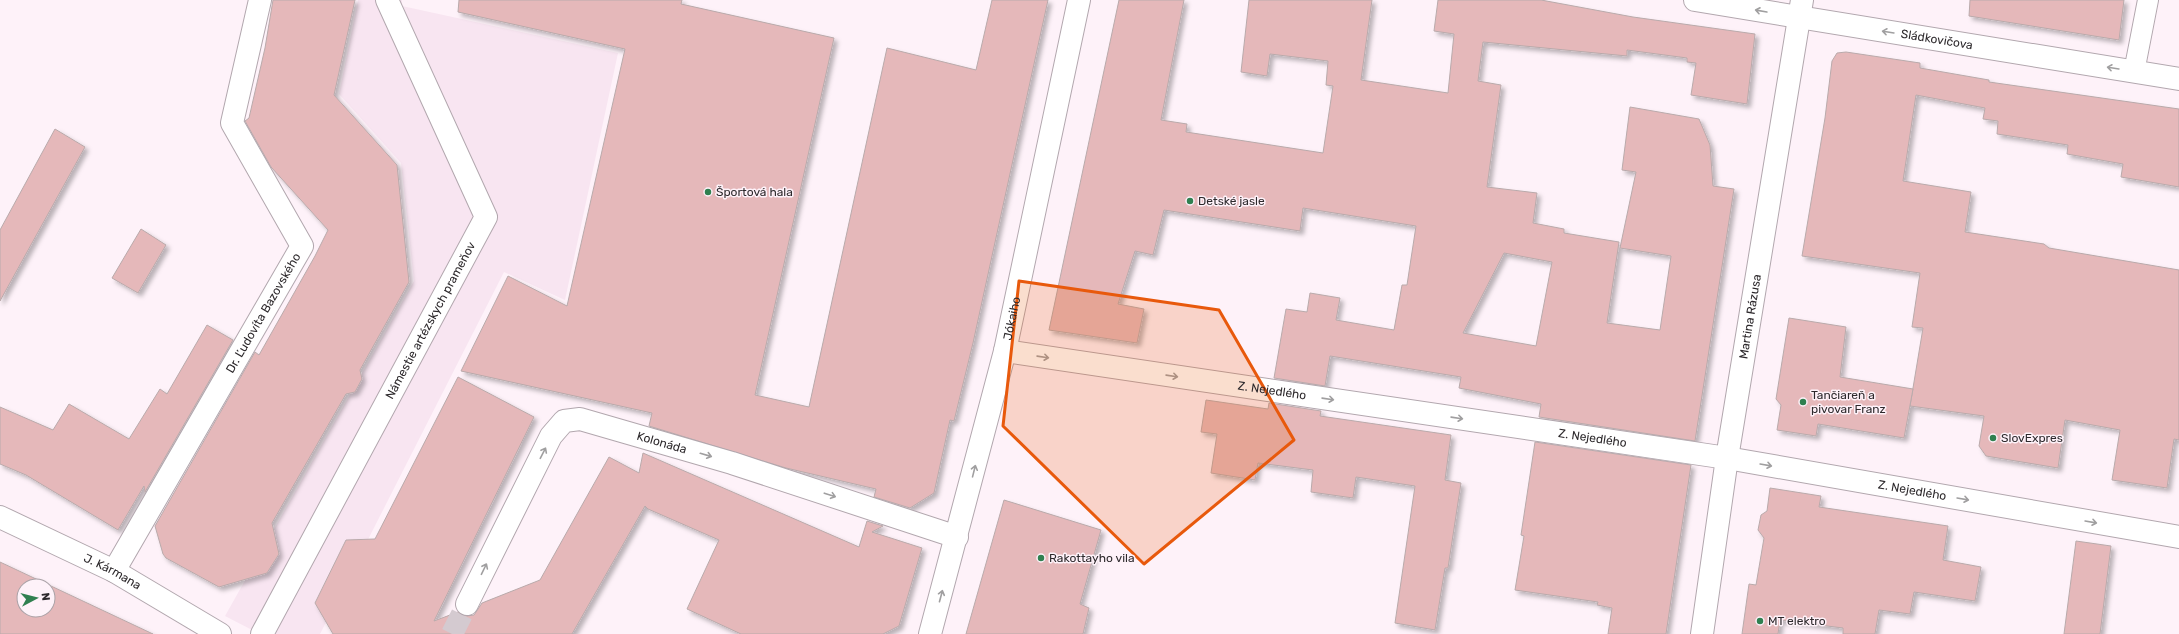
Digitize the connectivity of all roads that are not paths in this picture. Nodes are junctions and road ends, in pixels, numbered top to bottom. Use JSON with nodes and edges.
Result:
{"nodes":[{"id":1,"x":260,"y":0,"type":"edge"},
{"id":2,"x":387,"y":0,"type":"edge"},
{"id":3,"x":1079,"y":0,"type":"edge"},
{"id":4,"x":1695,"y":0,"type":"edge"},
{"id":5,"x":2148,"y":0,"type":"edge"},
{"id":6,"x":1801,"y":9,"type":"edge"},
{"id":7,"x":2134,"y":72,"type":"junction"},
{"id":8,"x":2179,"y":79,"type":"edge"},
{"id":9,"x":1005,"y":351,"type":"junction"},
{"id":10,"x":1728,"y":458,"type":"junction"},
{"id":11,"x":0,"y":517,"type":"edge"},
{"id":12,"x":957,"y":537,"type":"junction"},
{"id":13,"x":2179,"y":537,"type":"edge"},
{"id":14,"x":114,"y":570,"type":"junction"},
{"id":15,"x":467,"y":604,"type":"tunnel mouth"},
{"id":16,"x":220,"y":634,"type":"edge"},
{"id":17,"x":262,"y":634,"type":"edge"},
{"id":18,"x":930,"y":634,"type":"edge"},
{"id":19,"x":1702,"y":634,"type":"edge"}],
"edges":[{"from":1,"to":14,"type":"street","name":"Dr. Ľudovíta Bazovského"},
{"from":2,"to":17,"type":"street","name":"Námestie artézskych prameňov"},
{"from":3,"to":9,"type":"street","name":"Jókaiho"},
{"from":6,"to":4,"type":"street","name":"Sládkovičova","one_way":true},
{"from":5,"to":7,"type":"lane"},
{"from":7,"to":6,"type":"street","name":"Sládkovičova","one_way":true},
{"from":6,"to":10,"type":"street","name":"Martina Rázusa"},
{"from":7,"to":8,"type":"street","name":"Sládkovičova"},
{"from":9,"to":10,"type":"street","name":"Z. Nejedlého","one_way":true},
{"from":12,"to":9,"type":"street","name":"Jókaiho","one_way":true},
{"from":10,"to":13,"type":"street","name":"Z. Nejedlého","one_way":true},
{"from":10,"to":19,"type":"street","name":"Martina Rázusa"},
{"from":11,"to":14,"type":"street","name":"J. Kármana"},
{"from":15,"to":12,"type":"street","name":"Kolonáda","one_way":true},
{"from":18,"to":12,"type":"street","name":"Jókaiho","one_way":true},
{"from":14,"to":16,"type":"street","name":"J. Kármana"}]}
